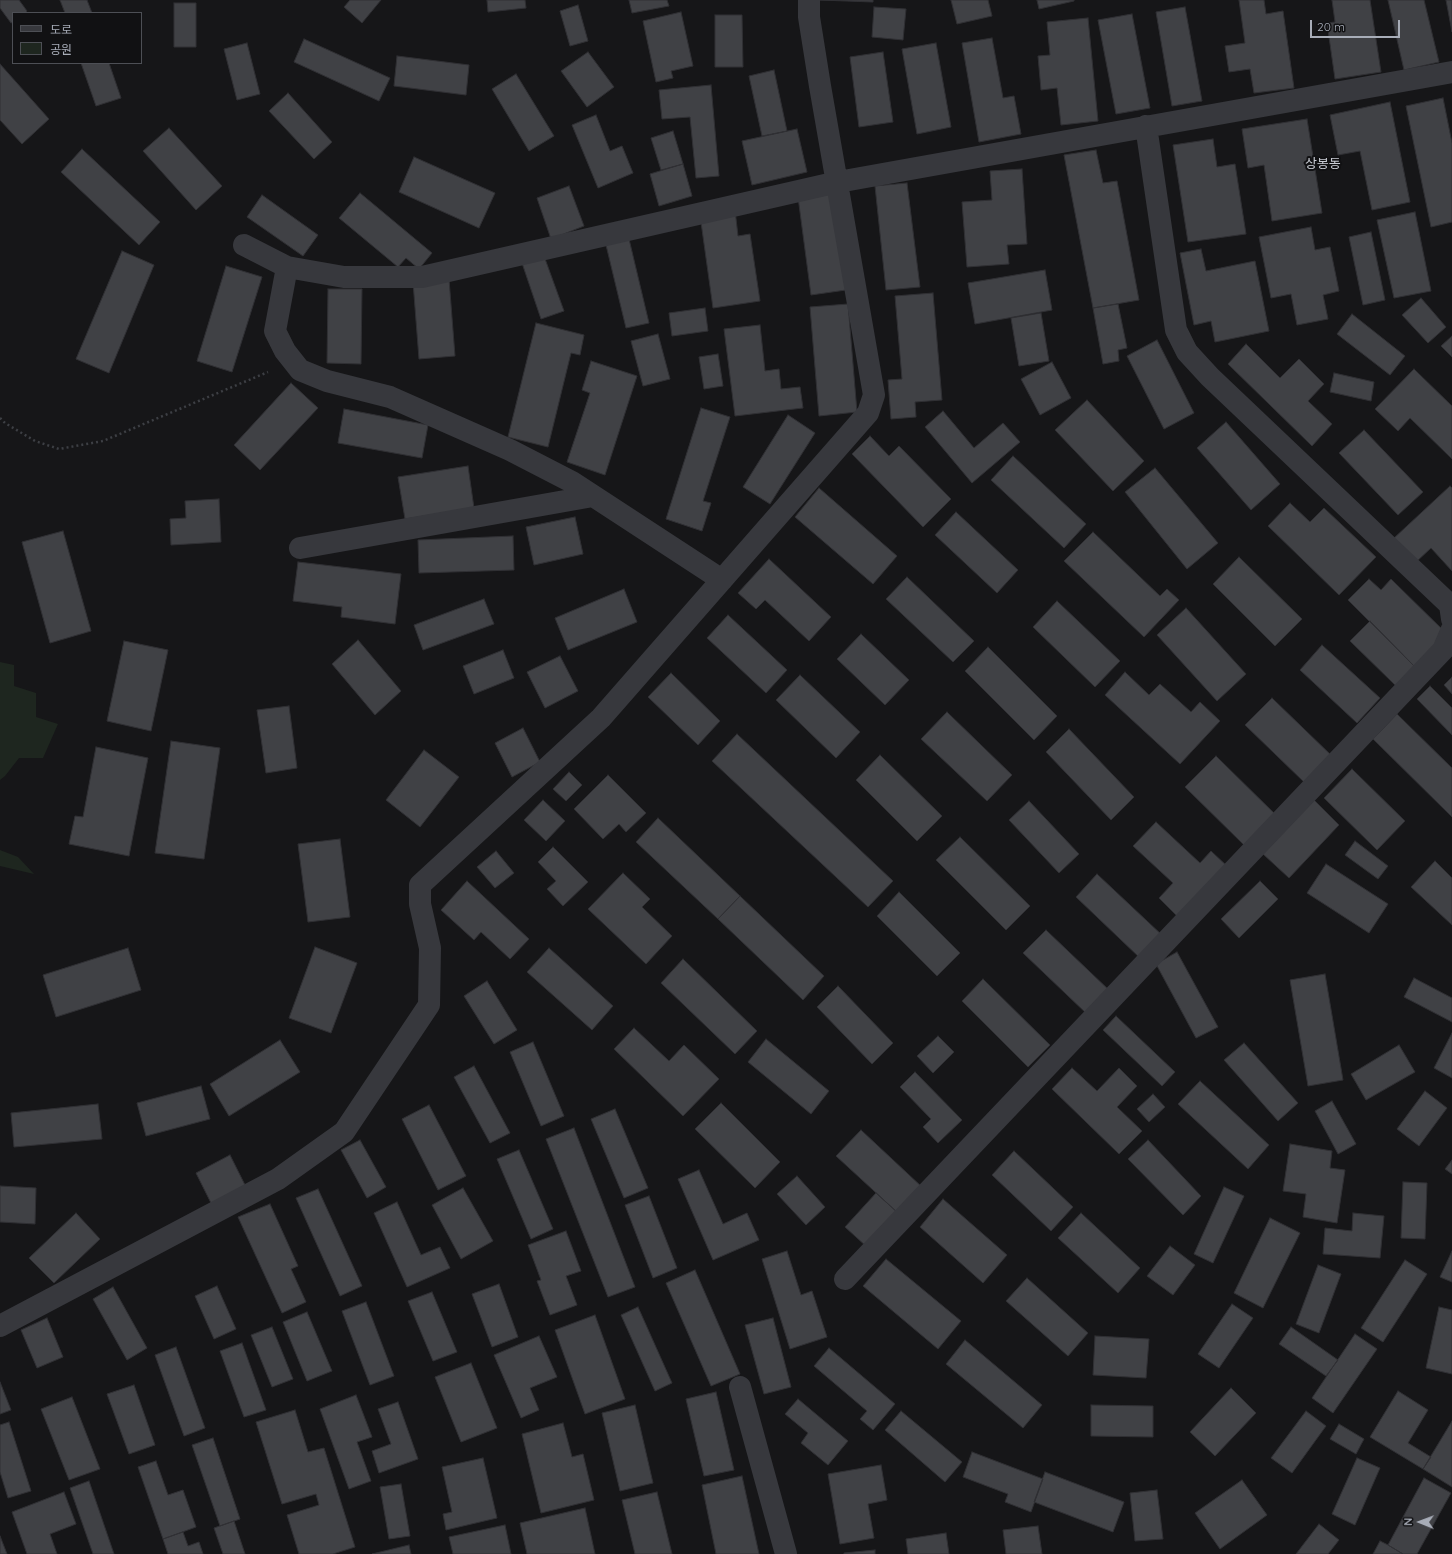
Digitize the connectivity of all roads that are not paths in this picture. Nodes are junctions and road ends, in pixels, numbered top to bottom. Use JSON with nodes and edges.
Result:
{"nodes":[{"id":1,"x":809,"y":0,"type":"edge"},
{"id":2,"x":1452,"y":72,"type":"edge"},
{"id":3,"x":1146,"y":126,"type":"junction"},
{"id":4,"x":838,"y":182,"type":"junction"},
{"id":5,"x":244,"y":245,"type":"dead end"},
{"id":6,"x":287,"y":268,"type":"junction"},
{"id":7,"x":593,"y":496,"type":"junction"},
{"id":8,"x":300,"y":548,"type":"dead end"},
{"id":9,"x":722,"y":580,"type":"junction"},
{"id":10,"x":1452,"y":619,"type":"edge"},
{"id":11,"x":1452,"y":629,"type":"edge"},
{"id":12,"x":844,"y":1279,"type":"dead end"},
{"id":13,"x":0,"y":1326,"type":"edge"},
{"id":14,"x":740,"y":1387,"type":"dead end"},
{"id":15,"x":786,"y":1554,"type":"edge"}],
"edges":[{"from":1,"to":4,"type":"street"},
{"from":2,"to":3,"type":"street"},
{"from":3,"to":4,"type":"street"},
{"from":3,"to":10,"type":"street"},
{"from":4,"to":6,"type":"street"},
{"from":4,"to":9,"type":"street"},
{"from":5,"to":6,"type":"street"},
{"from":6,"to":7,"type":"street"},
{"from":7,"to":8,"type":"street"},
{"from":7,"to":9,"type":"street"},
{"from":9,"to":13,"type":"street"},
{"from":11,"to":12,"type":"street"},
{"from":14,"to":15,"type":"street"}]}
